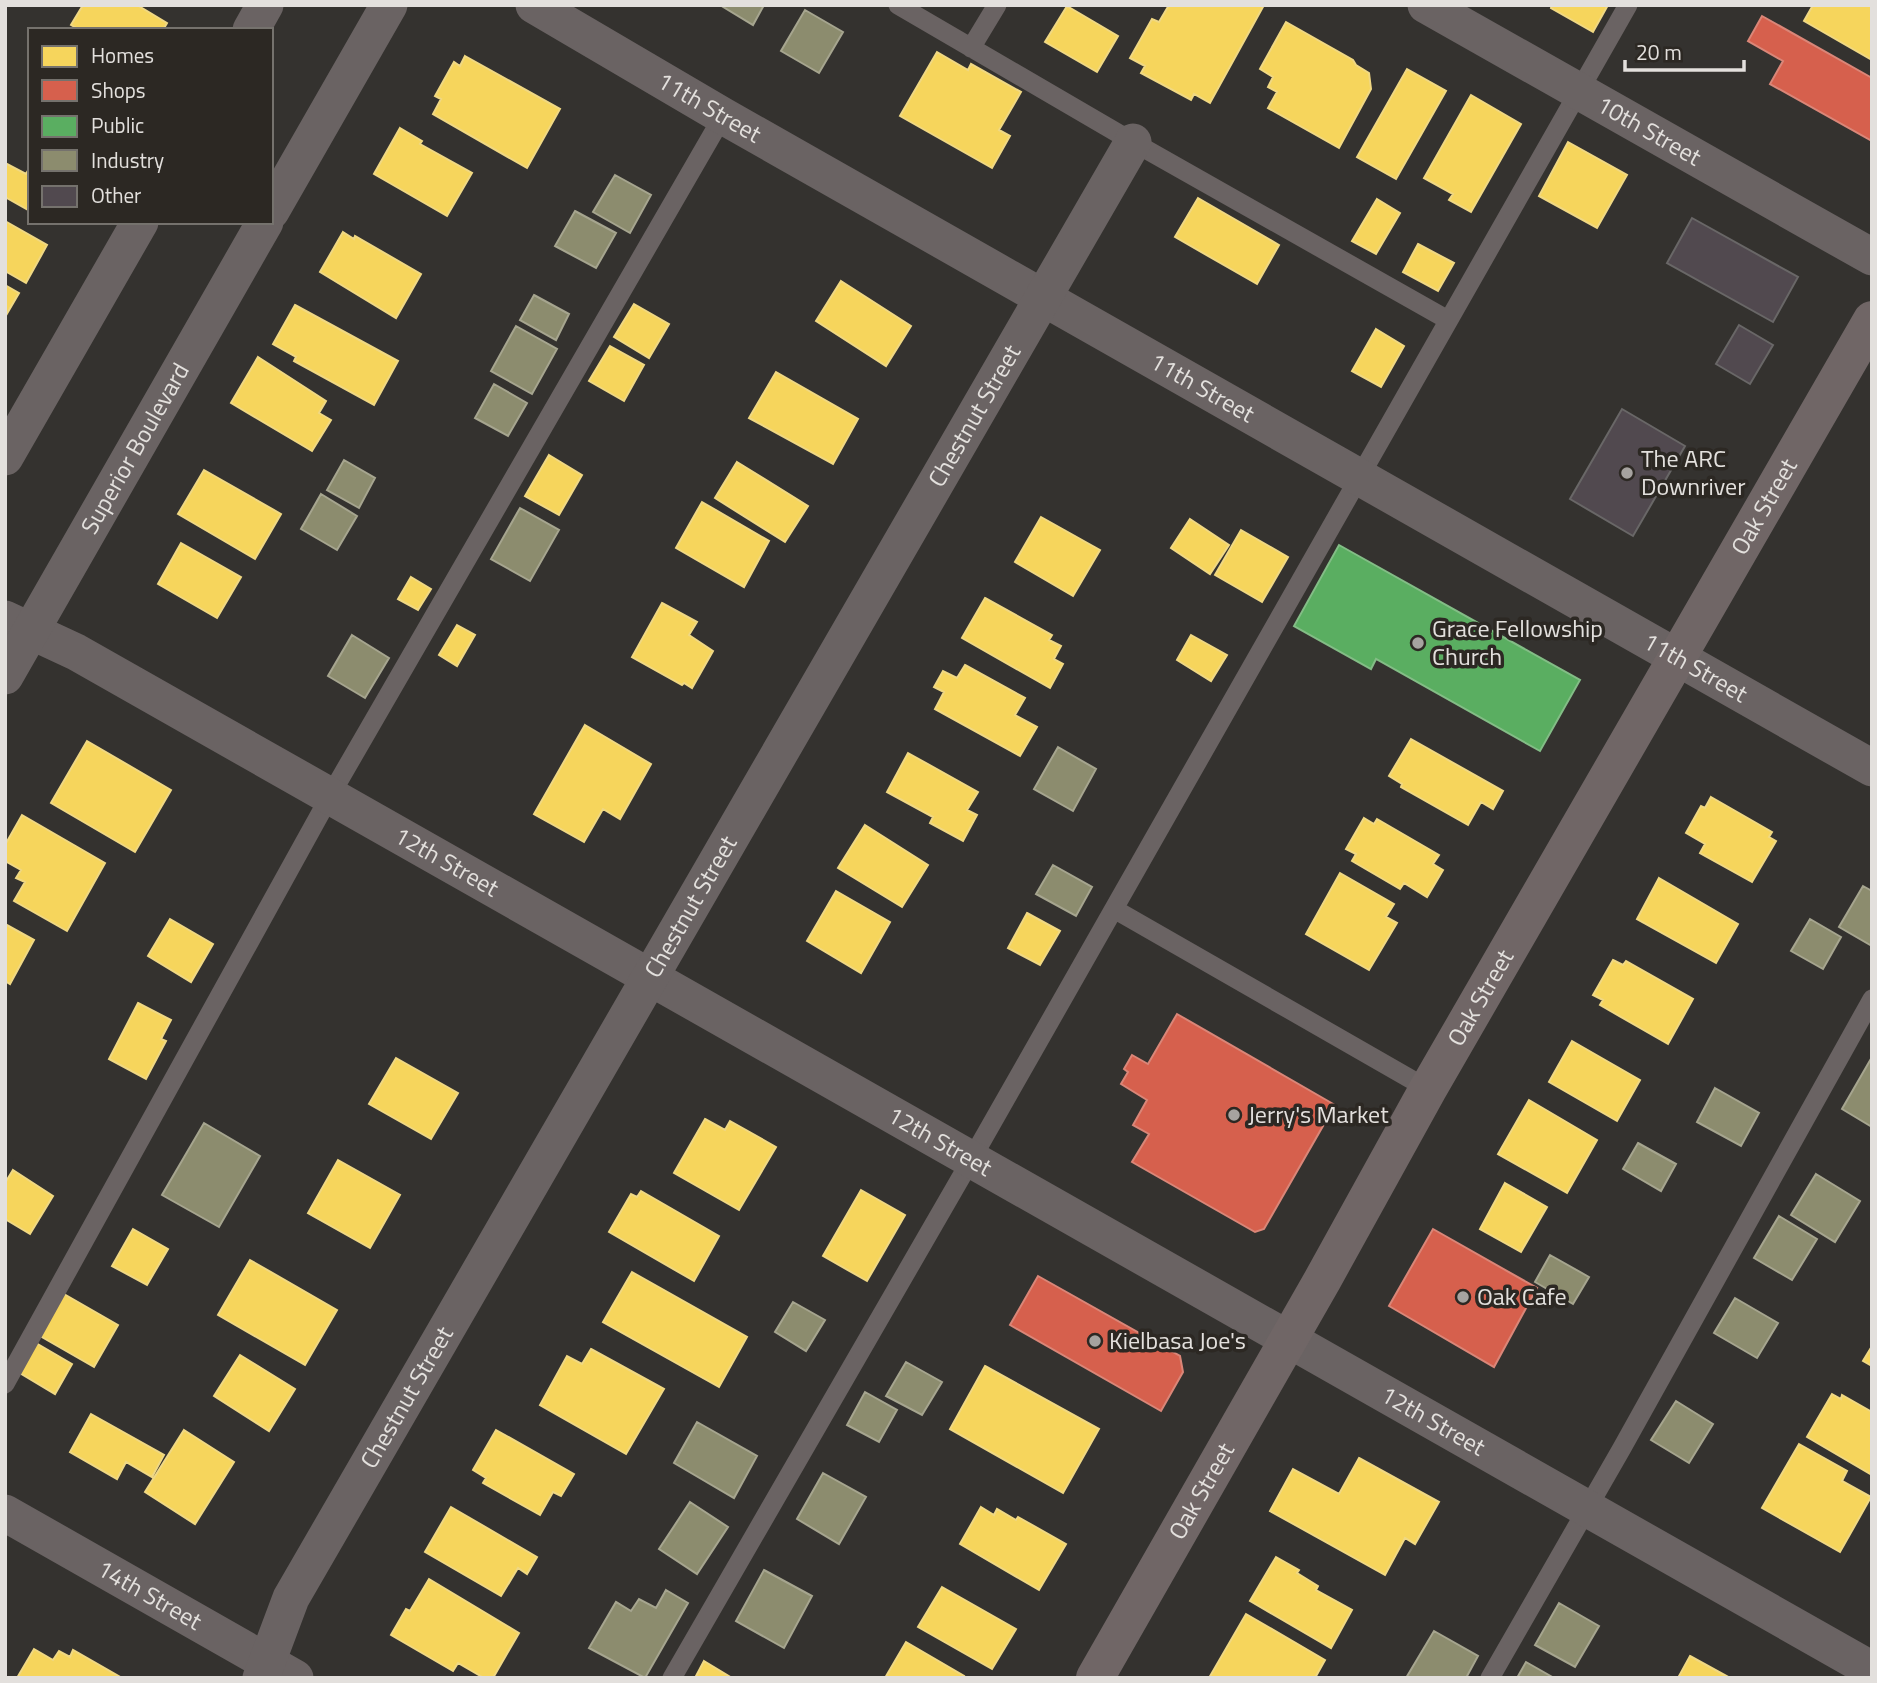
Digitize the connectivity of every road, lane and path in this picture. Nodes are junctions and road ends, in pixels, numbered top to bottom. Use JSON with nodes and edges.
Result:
{"nodes":[{"id":1,"x":265,"y":5,"type":"edge"},
{"id":2,"x":389,"y":5,"type":"edge"},
{"id":3,"x":534,"y":5,"type":"edge"},
{"id":4,"x":898,"y":5,"type":"edge"},
{"id":5,"x":997,"y":5,"type":"edge"},
{"id":6,"x":1426,"y":5,"type":"edge"},
{"id":7,"x":1628,"y":5,"type":"edge"},
{"id":8,"x":252,"y":28,"type":"edge"},
{"id":9,"x":971,"y":48,"type":"junction"},
{"id":10,"x":1579,"y":92,"type":"junction"},
{"id":11,"x":723,"y":116,"type":"junction"},
{"id":12,"x":1133,"y":142,"type":"junction"},
{"id":13,"x":273,"y":208,"type":"edge"},
{"id":14,"x":140,"y":224,"type":"edge"},
{"id":15,"x":264,"y":224,"type":"edge"},
{"id":16,"x":1872,"y":257,"type":"edge"},
{"id":17,"x":1044,"y":298,"type":"junction"},
{"id":18,"x":1448,"y":320,"type":"junction"},
{"id":19,"x":1872,"y":320,"type":"edge"},
{"id":20,"x":5,"y":457,"type":"edge"},
{"id":21,"x":1359,"y":477,"type":"junction"},
{"id":22,"x":18,"y":625,"type":"edge"},
{"id":23,"x":1679,"y":658,"type":"junction"},
{"id":24,"x":5,"y":676,"type":"edge"},
{"id":25,"x":1872,"y":768,"type":"edge"},
{"id":26,"x":330,"y":796,"type":"junction"},
{"id":27,"x":1114,"y":909,"type":"junction"},
{"id":28,"x":650,"y":978,"type":"junction"},
{"id":29,"x":1872,"y":999,"type":"edge"},
{"id":30,"x":1428,"y":1090,"type":"junction"},
{"id":31,"x":971,"y":1160,"type":"junction"},
{"id":32,"x":1288,"y":1339,"type":"junction"},
{"id":33,"x":5,"y":1384,"type":"edge"},
{"id":34,"x":1588,"y":1509,"type":"junction"},
{"id":35,"x":5,"y":1513,"type":"edge"},
{"id":36,"x":1872,"y":1670,"type":"edge"},
{"id":37,"x":275,"y":1672,"type":"edge"},
{"id":38,"x":672,"y":1678,"type":"edge"},
{"id":39,"x":1095,"y":1678,"type":"edge"},
{"id":40,"x":1490,"y":1678,"type":"edge"}],
"edges":[{"from":1,"to":8,"type":"street"},
{"from":2,"to":13,"type":"street"},
{"from":3,"to":11,"type":"street","name":"11th Street"},
{"from":4,"to":9,"type":"lane"},
{"from":5,"to":9,"type":"lane"},
{"from":6,"to":10,"type":"street","name":"10th Street"},
{"from":7,"to":10,"type":"lane"},
{"from":9,"to":12,"type":"lane"},
{"from":10,"to":16,"type":"street","name":"10th Street"},
{"from":10,"to":18,"type":"lane"},
{"from":11,"to":17,"type":"street","name":"11th Street"},
{"from":11,"to":26,"type":"lane"},
{"from":12,"to":17,"type":"street","name":"Chestnut Street"},
{"from":12,"to":18,"type":"lane"},
{"from":14,"to":20,"type":"street"},
{"from":15,"to":22,"type":"street","name":"Superior Boulevard"},
{"from":17,"to":21,"type":"street","name":"11th Street"},
{"from":17,"to":28,"type":"street","name":"Chestnut Street"},
{"from":18,"to":21,"type":"lane"},
{"from":19,"to":23,"type":"street","name":"Oak Street"},
{"from":21,"to":23,"type":"street","name":"11th Street"},
{"from":21,"to":27,"type":"lane"},
{"from":22,"to":24,"type":"street","name":"Superior Boulevard"},
{"from":22,"to":26,"type":"street","name":"12th Street"},
{"from":23,"to":25,"type":"street","name":"11th Street"},
{"from":23,"to":30,"type":"street","name":"Oak Street"},
{"from":26,"to":28,"type":"street","name":"12th Street"},
{"from":26,"to":33,"type":"lane"},
{"from":27,"to":30,"type":"lane"},
{"from":27,"to":31,"type":"lane"},
{"from":28,"to":31,"type":"street","name":"12th Street"},
{"from":28,"to":37,"type":"street","name":"Chestnut Street"},
{"from":29,"to":34,"type":"lane"},
{"from":30,"to":32,"type":"street","name":"Oak Street"},
{"from":31,"to":32,"type":"street","name":"12th Street"},
{"from":31,"to":38,"type":"lane"},
{"from":32,"to":34,"type":"street","name":"12th Street"},
{"from":32,"to":39,"type":"street","name":"Oak Street"},
{"from":34,"to":36,"type":"street","name":"12th Street"},
{"from":34,"to":40,"type":"lane"},
{"from":35,"to":37,"type":"street","name":"14th Street"}]}
